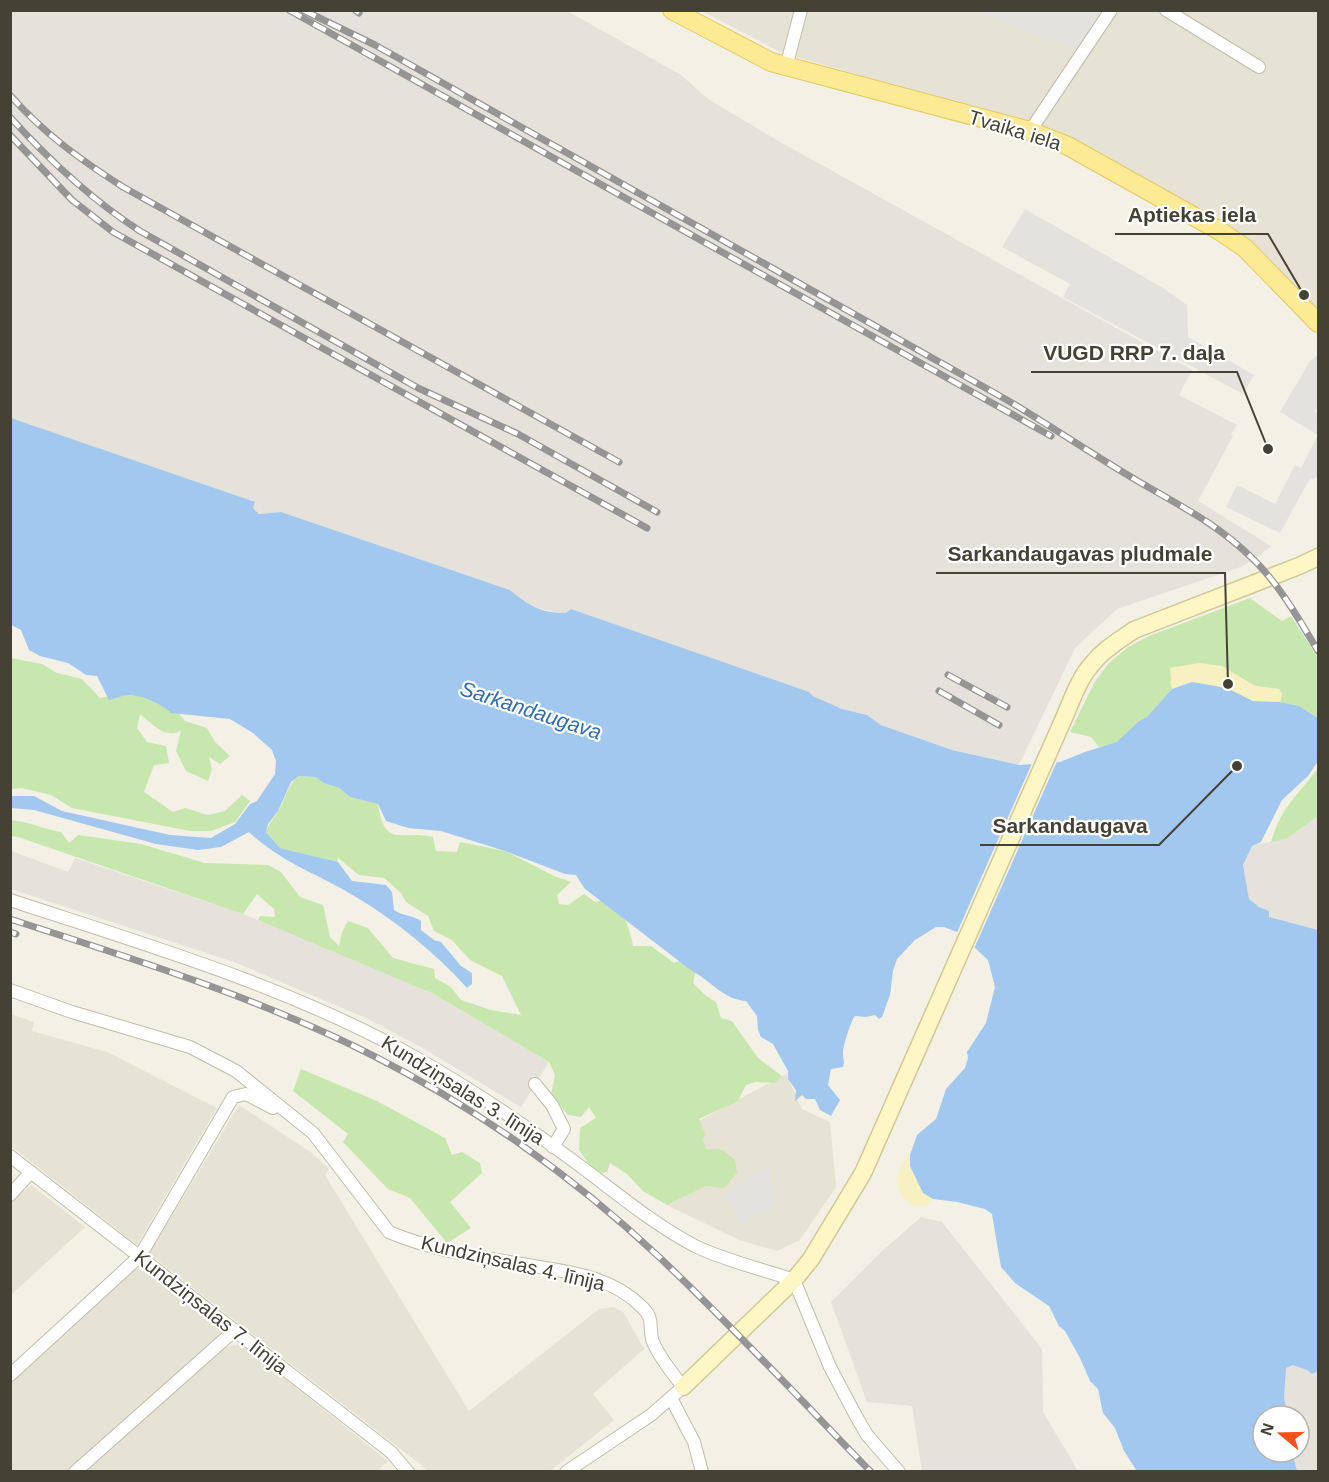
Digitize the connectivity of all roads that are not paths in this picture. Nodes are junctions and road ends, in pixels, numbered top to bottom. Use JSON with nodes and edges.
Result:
{"nodes":[{"id":1,"x":672,"y":10,"type":"edge"},
{"id":2,"x":801,"y":10,"type":"edge"},
{"id":3,"x":1111,"y":10,"type":"edge"},
{"id":4,"x":1166,"y":10,"type":"edge"},
{"id":5,"x":786,"y":67,"type":"junction"},
{"id":6,"x":1259,"y":67,"type":"dead end"},
{"id":7,"x":1030,"y":131,"type":"junction"},
{"id":8,"x":1318,"y":323,"type":"edge"},
{"id":9,"x":1318,"y":557,"type":"edge"},
{"id":10,"x":10,"y":900,"type":"edge"},
{"id":11,"x":10,"y":990,"type":"edge"},
{"id":12,"x":535,"y":1084,"type":"dead end"},
{"id":13,"x":288,"y":1111,"type":"junction"},
{"id":14,"x":553,"y":1147,"type":"junction"},
{"id":15,"x":10,"y":1156,"type":"edge"},
{"id":16,"x":31,"y":1172,"type":"junction"},
{"id":17,"x":10,"y":1195,"type":"edge"},
{"id":18,"x":140,"y":1256,"type":"junction"},
{"id":19,"x":794,"y":1280,"type":"junction"},
{"id":20,"x":235,"y":1330,"type":"junction"},
{"id":21,"x":10,"y":1375,"type":"edge"},
{"id":22,"x":677,"y":1393,"type":"junction"},
{"id":23,"x":75,"y":1472,"type":"edge"},
{"id":24,"x":408,"y":1472,"type":"edge"},
{"id":25,"x":566,"y":1472,"type":"edge"},
{"id":26,"x":702,"y":1472,"type":"edge"},
{"id":27,"x":899,"y":1472,"type":"edge"}],
"edges":[{"from":1,"to":5,"type":"main road","name":"Tvaika iela"},
{"from":2,"to":5,"type":"street"},
{"from":3,"to":7,"type":"street"},
{"from":4,"to":6,"type":"street"},
{"from":5,"to":7,"type":"main road","name":"Tvaika iela"},
{"from":7,"to":8,"type":"main road","name":"Tvaika iela"},
{"from":9,"to":19,"type":"street"},
{"from":10,"to":14,"type":"street","name":"Kundziņsalas 3. līnija"},
{"from":11,"to":13,"type":"street","name":"Kundziņsalas 4. līnija"},
{"from":12,"to":14,"type":"street"},
{"from":13,"to":18,"type":"street"},
{"from":13,"to":22,"type":"street","name":"Kundziņsalas 4. līnija"},
{"from":14,"to":19,"type":"street","name":"Kundziņsalas 3. līnija"},
{"from":15,"to":16,"type":"street","name":"Kundziņsalas 7. līnija"},
{"from":16,"to":17,"type":"street"},
{"from":16,"to":18,"type":"street","name":"Kundziņsalas 7. līnija"},
{"from":18,"to":20,"type":"street","name":"Kundziņsalas 7. līnija"},
{"from":18,"to":21,"type":"street"},
{"from":19,"to":22,"type":"street"},
{"from":19,"to":27,"type":"street"},
{"from":20,"to":23,"type":"street"},
{"from":20,"to":24,"type":"street","name":"Kundziņsalas 7. līnija"},
{"from":22,"to":25,"type":"street"},
{"from":22,"to":26,"type":"street","name":"Kundziņsalas 4. līnija"}]}
